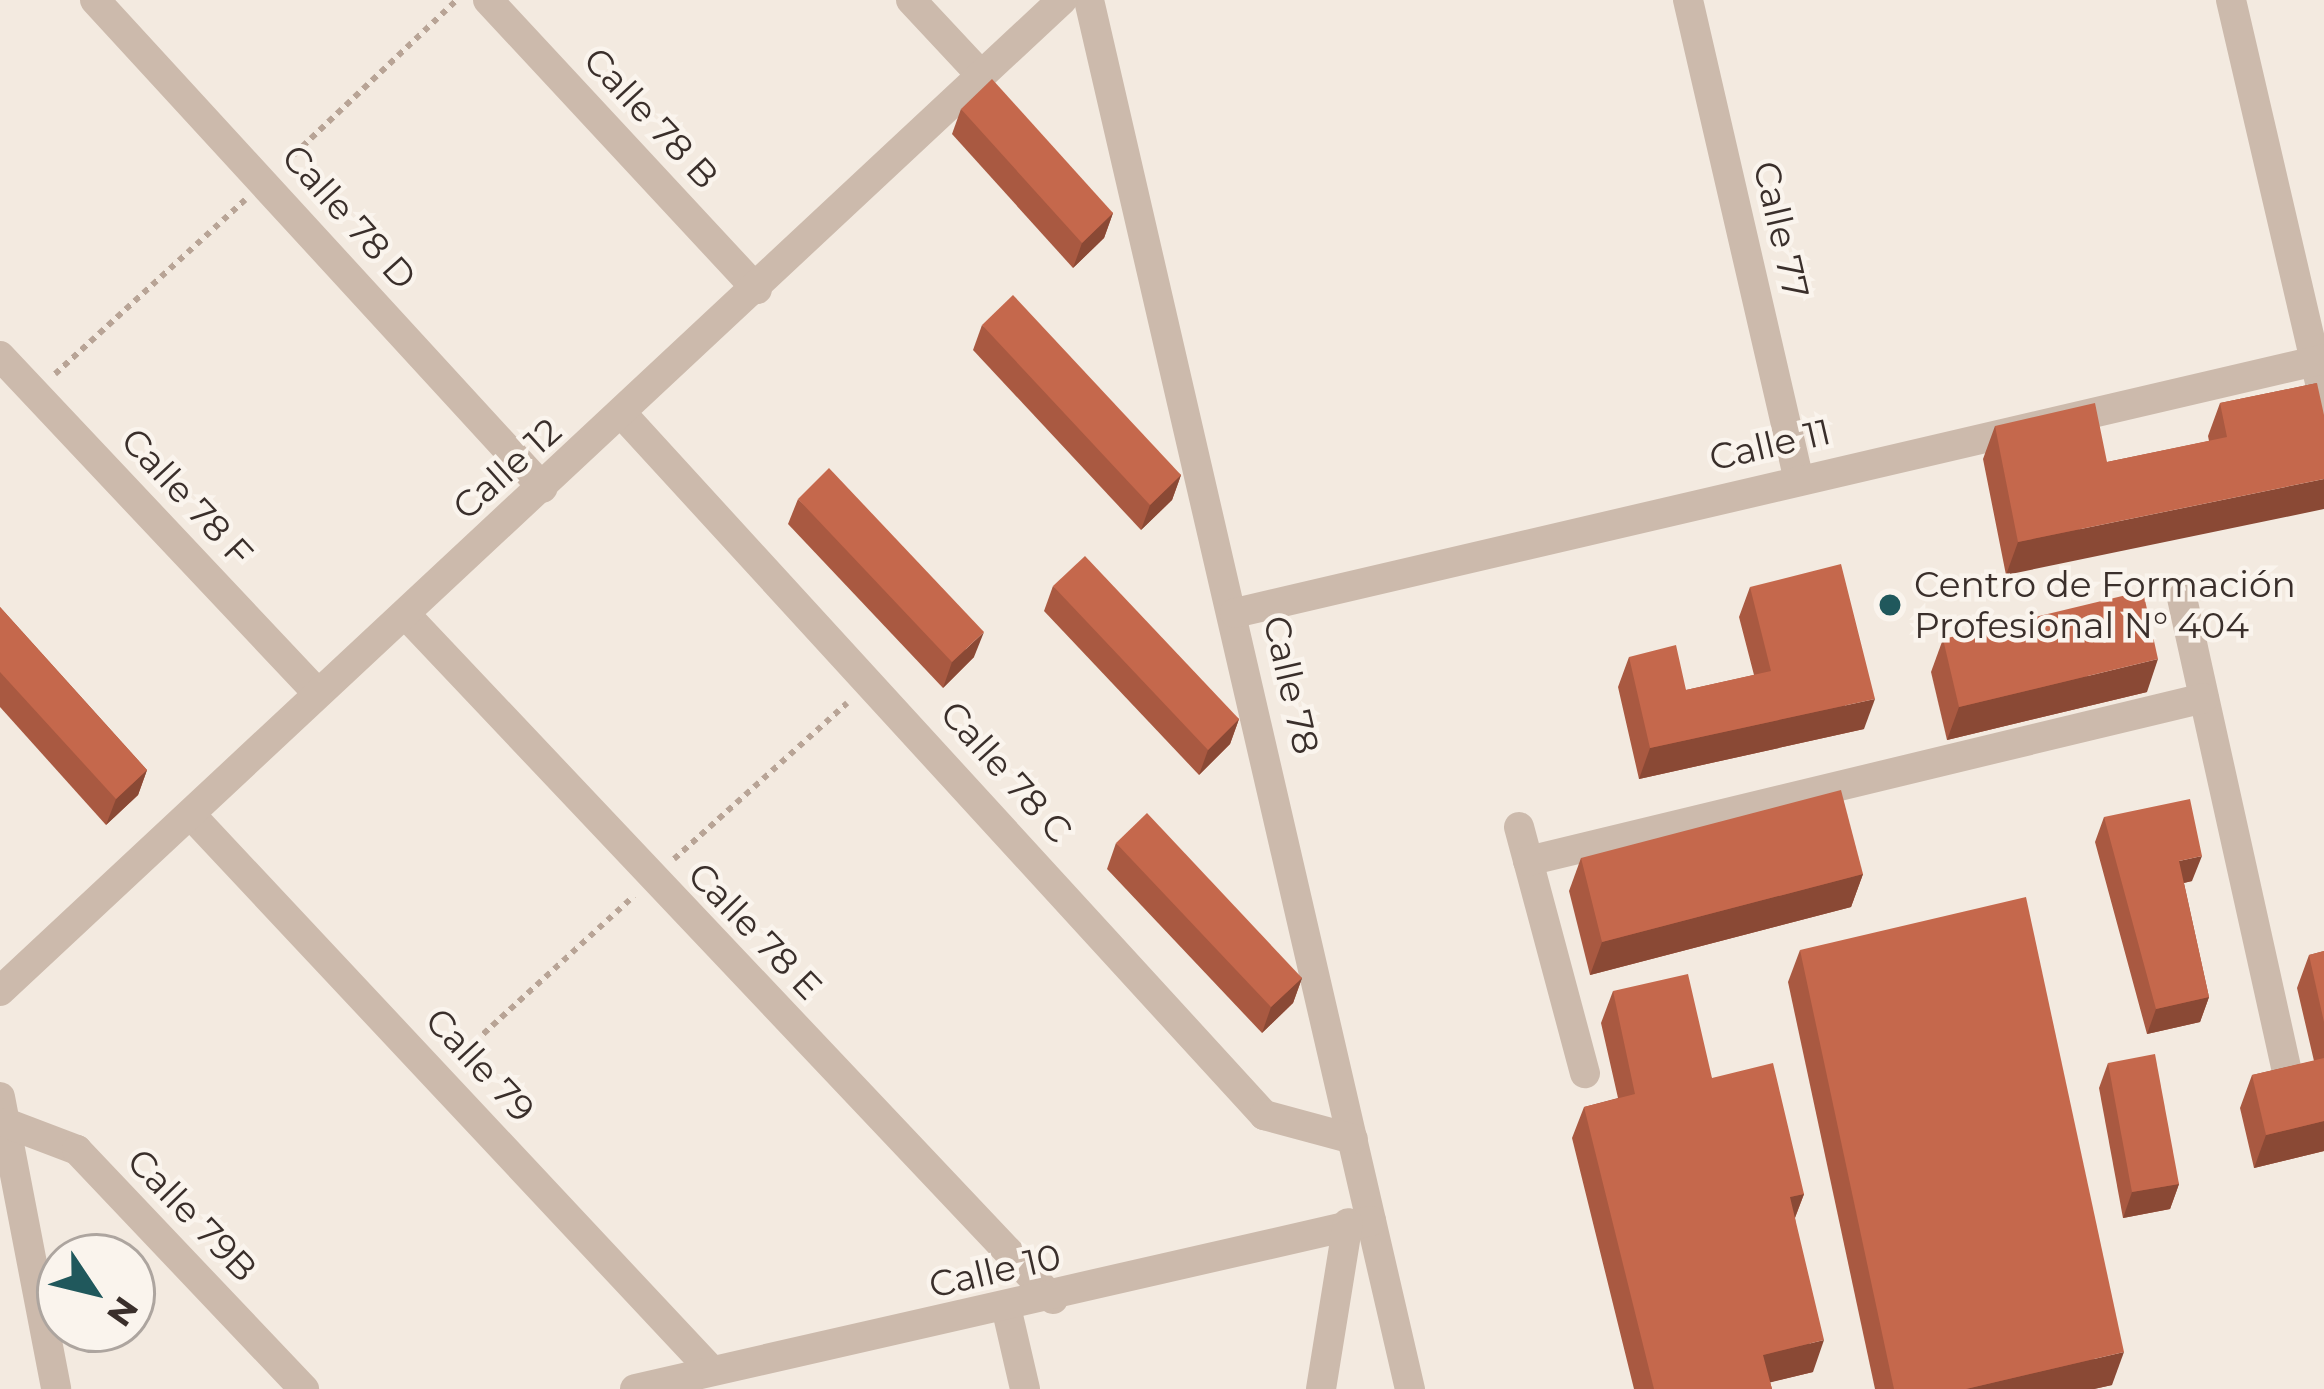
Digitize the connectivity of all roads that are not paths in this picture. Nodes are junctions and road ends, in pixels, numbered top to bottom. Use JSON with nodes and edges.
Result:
{"nodes":[{"id":1,"x":95,"y":0,"type":"edge"},
{"id":2,"x":488,"y":0,"type":"edge"},
{"id":3,"x":911,"y":0,"type":"edge"},
{"id":4,"x":1063,"y":0,"type":"edge"},
{"id":5,"x":1089,"y":0,"type":"edge"},
{"id":6,"x":1688,"y":0,"type":"edge"},
{"id":7,"x":2231,"y":0,"type":"edge"},
{"id":8,"x":981,"y":75,"type":"junction"},
{"id":9,"x":757,"y":289,"type":"junction"},
{"id":10,"x":0,"y":356,"type":"edge"},
{"id":11,"x":2320,"y":360,"type":"edge"},
{"id":12,"x":2324,"y":401,"type":"edge"},
{"id":13,"x":624,"y":416,"type":"junction"},
{"id":14,"x":1798,"y":478,"type":"junction"},
{"id":15,"x":542,"y":488,"type":"junction"},
{"id":16,"x":2182,"y":598,"type":"dead end"},
{"id":17,"x":1235,"y":613,"type":"junction"},
{"id":18,"x":405,"y":614,"type":"junction"},
{"id":19,"x":316,"y":691,"type":"junction"},
{"id":20,"x":2204,"y":698,"type":"junction"},
{"id":21,"x":191,"y":815,"type":"junction"},
{"id":22,"x":1519,"y":827,"type":"dead end"},
{"id":23,"x":1528,"y":861,"type":"junction"},
{"id":24,"x":0,"y":991,"type":"edge"},
{"id":25,"x":1586,"y":1073,"type":"dead end"},
{"id":26,"x":2290,"y":1084,"type":"edge"},
{"id":27,"x":3,"y":1110,"type":"edge"},
{"id":28,"x":1353,"y":1139,"type":"junction"},
{"id":29,"x":0,"y":1214,"type":"edge"},
{"id":30,"x":1359,"y":1222,"type":"junction"},
{"id":31,"x":29,"y":1244,"type":"junction"},
{"id":32,"x":1053,"y":1299,"type":"junction"},
{"id":33,"x":1007,"y":1311,"type":"junction"},
{"id":34,"x":710,"y":1370,"type":"junction"},
{"id":35,"x":56,"y":1389,"type":"edge"},
{"id":36,"x":304,"y":1389,"type":"edge"},
{"id":37,"x":635,"y":1389,"type":"edge"},
{"id":38,"x":1025,"y":1389,"type":"edge"},
{"id":39,"x":1321,"y":1389,"type":"edge"},
{"id":40,"x":1410,"y":1389,"type":"edge"}],
"edges":[{"from":1,"to":15,"type":"street","name":"Calle 78 D"},
{"from":2,"to":9,"type":"street","name":"Calle 78 B"},
{"from":3,"to":8,"type":"street"},
{"from":4,"to":8,"type":"street","name":"Calle 12"},
{"from":5,"to":17,"type":"street","name":"Calle 78"},
{"from":6,"to":14,"type":"street","name":"Calle 77"},
{"from":7,"to":11,"type":"street"},
{"from":8,"to":9,"type":"street","name":"Calle 12"},
{"from":9,"to":13,"type":"street","name":"Calle 12"},
{"from":10,"to":19,"type":"street","name":"Calle 78 F"},
{"from":11,"to":12,"type":"street"},
{"from":11,"to":14,"type":"street","name":"Calle 11"},
{"from":13,"to":15,"type":"street","name":"Calle 12"},
{"from":13,"to":28,"type":"street","name":"Calle 78 C"},
{"from":14,"to":17,"type":"street","name":"Calle 11"},
{"from":15,"to":18,"type":"street","name":"Calle 12"},
{"from":16,"to":20,"type":"street"},
{"from":17,"to":28,"type":"street","name":"Calle 78"},
{"from":18,"to":19,"type":"street","name":"Calle 12"},
{"from":18,"to":32,"type":"street","name":"Calle 78 E"},
{"from":19,"to":21,"type":"street","name":"Calle 12"},
{"from":20,"to":23,"type":"street"},
{"from":20,"to":26,"type":"street"},
{"from":21,"to":24,"type":"street","name":"Calle 12"},
{"from":21,"to":34,"type":"street","name":"Calle 79"},
{"from":22,"to":23,"type":"street"},
{"from":23,"to":25,"type":"street"},
{"from":27,"to":31,"type":"street"},
{"from":27,"to":36,"type":"street","name":"Calle 79B"},
{"from":28,"to":30,"type":"street","name":"Calle 78"},
{"from":29,"to":31,"type":"street"},
{"from":30,"to":32,"type":"street","name":"Calle 10"},
{"from":30,"to":39,"type":"street"},
{"from":30,"to":40,"type":"street","name":"Calle 78"},
{"from":31,"to":35,"type":"street"},
{"from":32,"to":33,"type":"street","name":"Calle 10"},
{"from":33,"to":34,"type":"street","name":"Calle 10"},
{"from":33,"to":38,"type":"street"},
{"from":34,"to":37,"type":"street","name":"Calle 10"}]}
